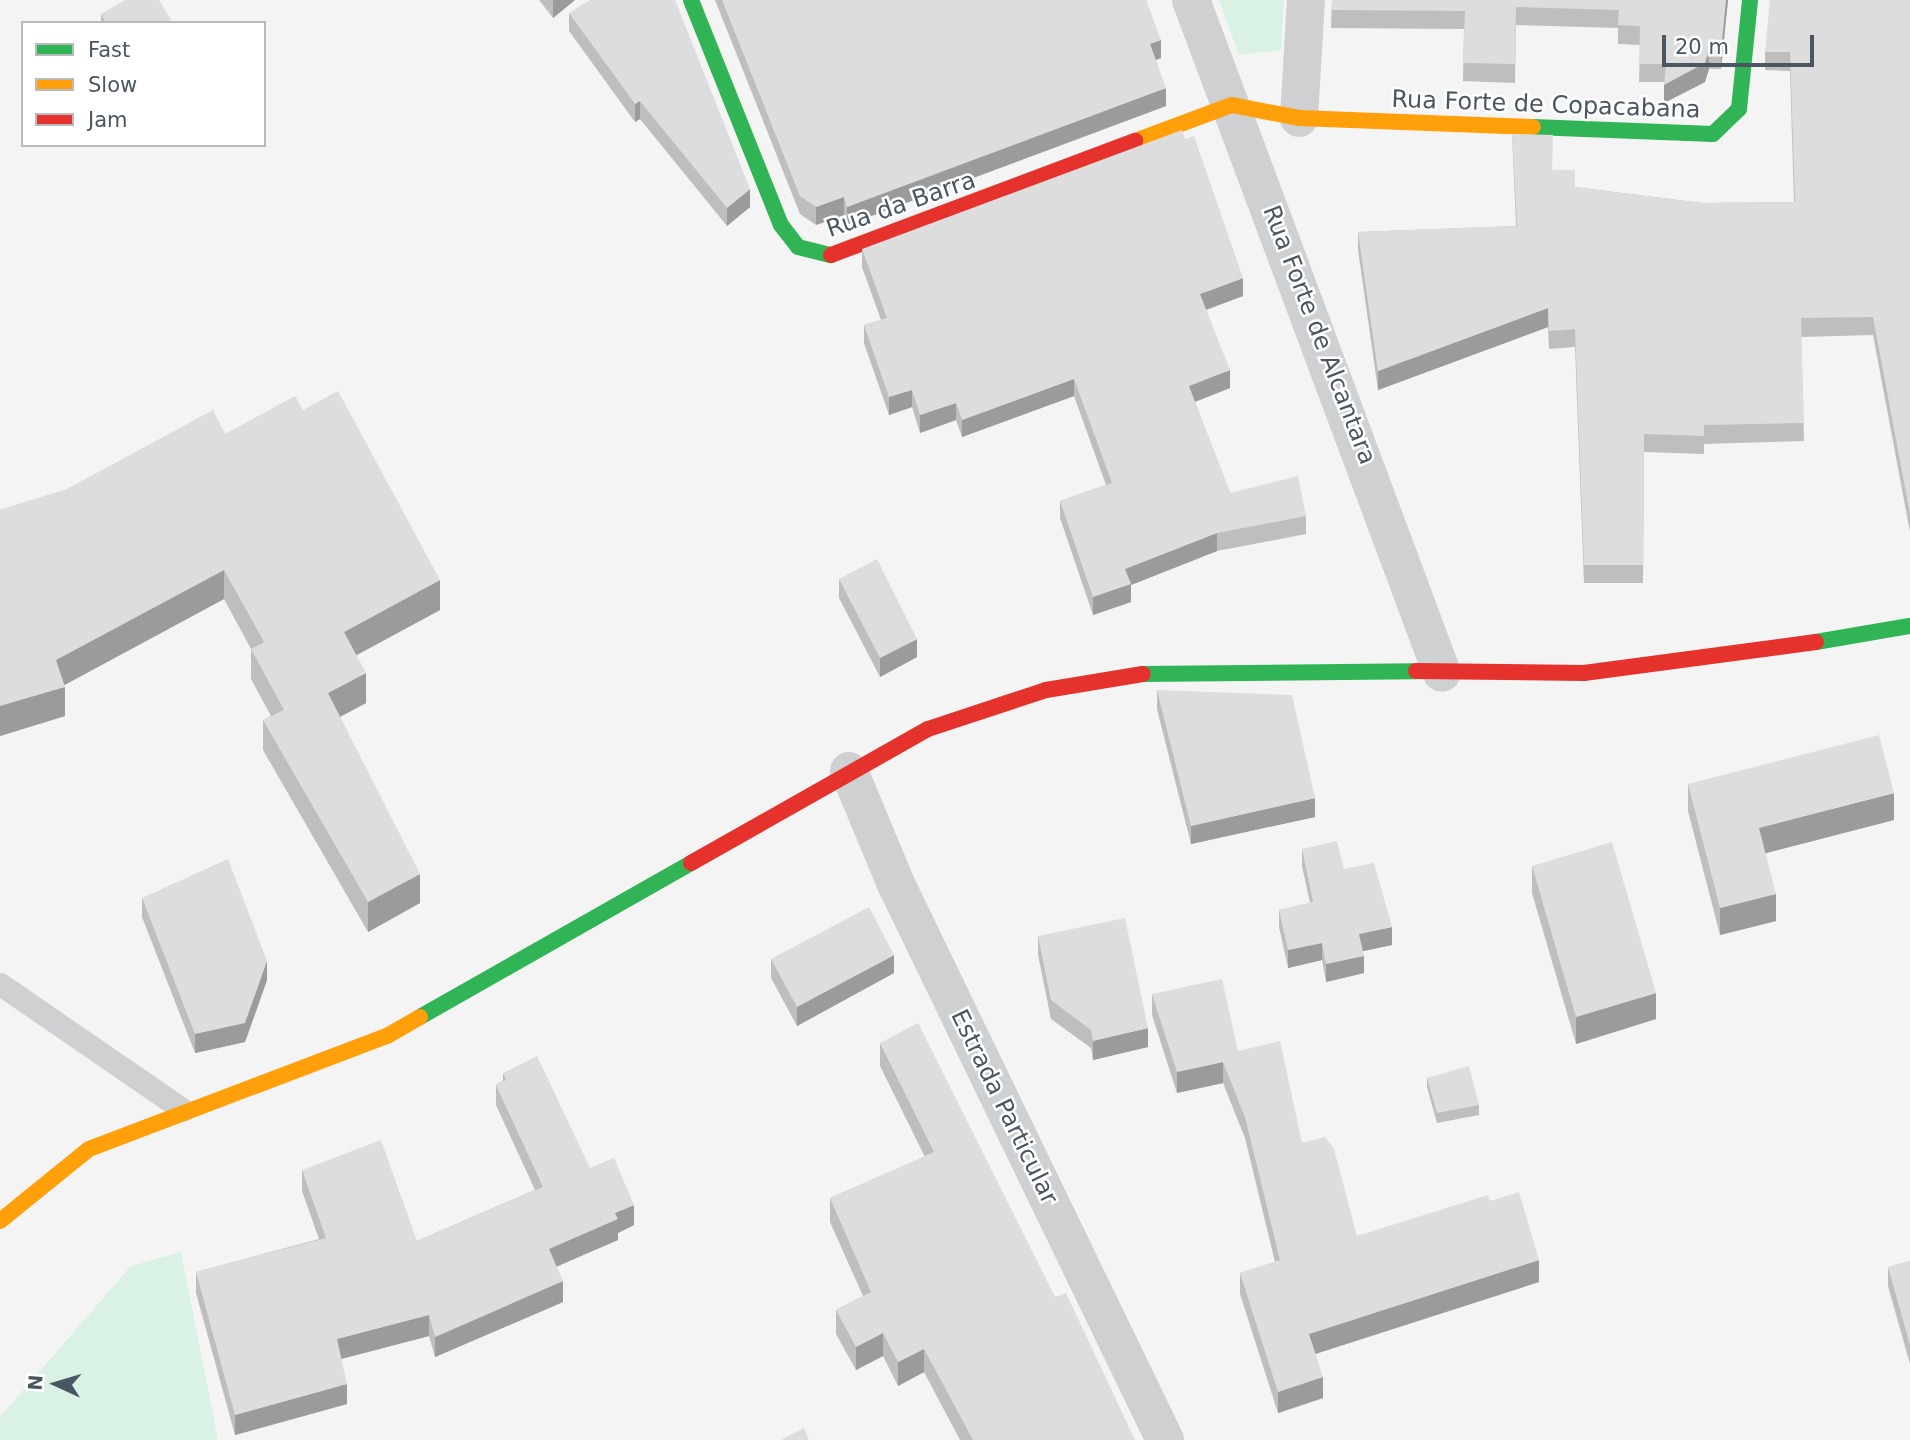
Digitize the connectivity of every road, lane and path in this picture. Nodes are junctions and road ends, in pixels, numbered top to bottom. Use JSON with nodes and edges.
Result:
{"nodes":[{"id":1,"x":691,"y":0,"type":"edge"},
{"id":2,"x":1191,"y":0,"type":"edge"},
{"id":3,"x":1306,"y":0,"type":"edge"},
{"id":4,"x":1750,"y":0,"type":"edge"},
{"id":5,"x":1233,"y":105,"type":"junction"},
{"id":6,"x":1298,"y":118,"type":"junction"},
{"id":7,"x":1910,"y":626,"type":"edge"},
{"id":8,"x":1442,"y":673,"type":"junction"},
{"id":9,"x":849,"y":771,"type":"junction"},
{"id":10,"x":0,"y":984,"type":"edge"},
{"id":11,"x":183,"y":1110,"type":"junction"},
{"id":12,"x":0,"y":1221,"type":"edge"},
{"id":13,"x":1165,"y":1440,"type":"edge"}],
"edges":[{"from":1,"to":5,"type":"main road","name":"Rua da Barra"},
{"from":2,"to":5,"type":"street","name":"Rua Forte de Alcantara"},
{"from":3,"to":6,"type":"street"},
{"from":4,"to":6,"type":"main road","name":"Rua Forte de Copacabana"},
{"from":5,"to":6,"type":"main road","name":"Rua Forte de Copacabana"},
{"from":5,"to":8,"type":"street","name":"Rua Forte de Alcantara"},
{"from":7,"to":8,"type":"main road"},
{"from":8,"to":9,"type":"main road"},
{"from":9,"to":11,"type":"main road"},
{"from":9,"to":13,"type":"street","name":"Estrada Particular"},
{"from":10,"to":11,"type":"lane"},
{"from":11,"to":12,"type":"main road"}]}
